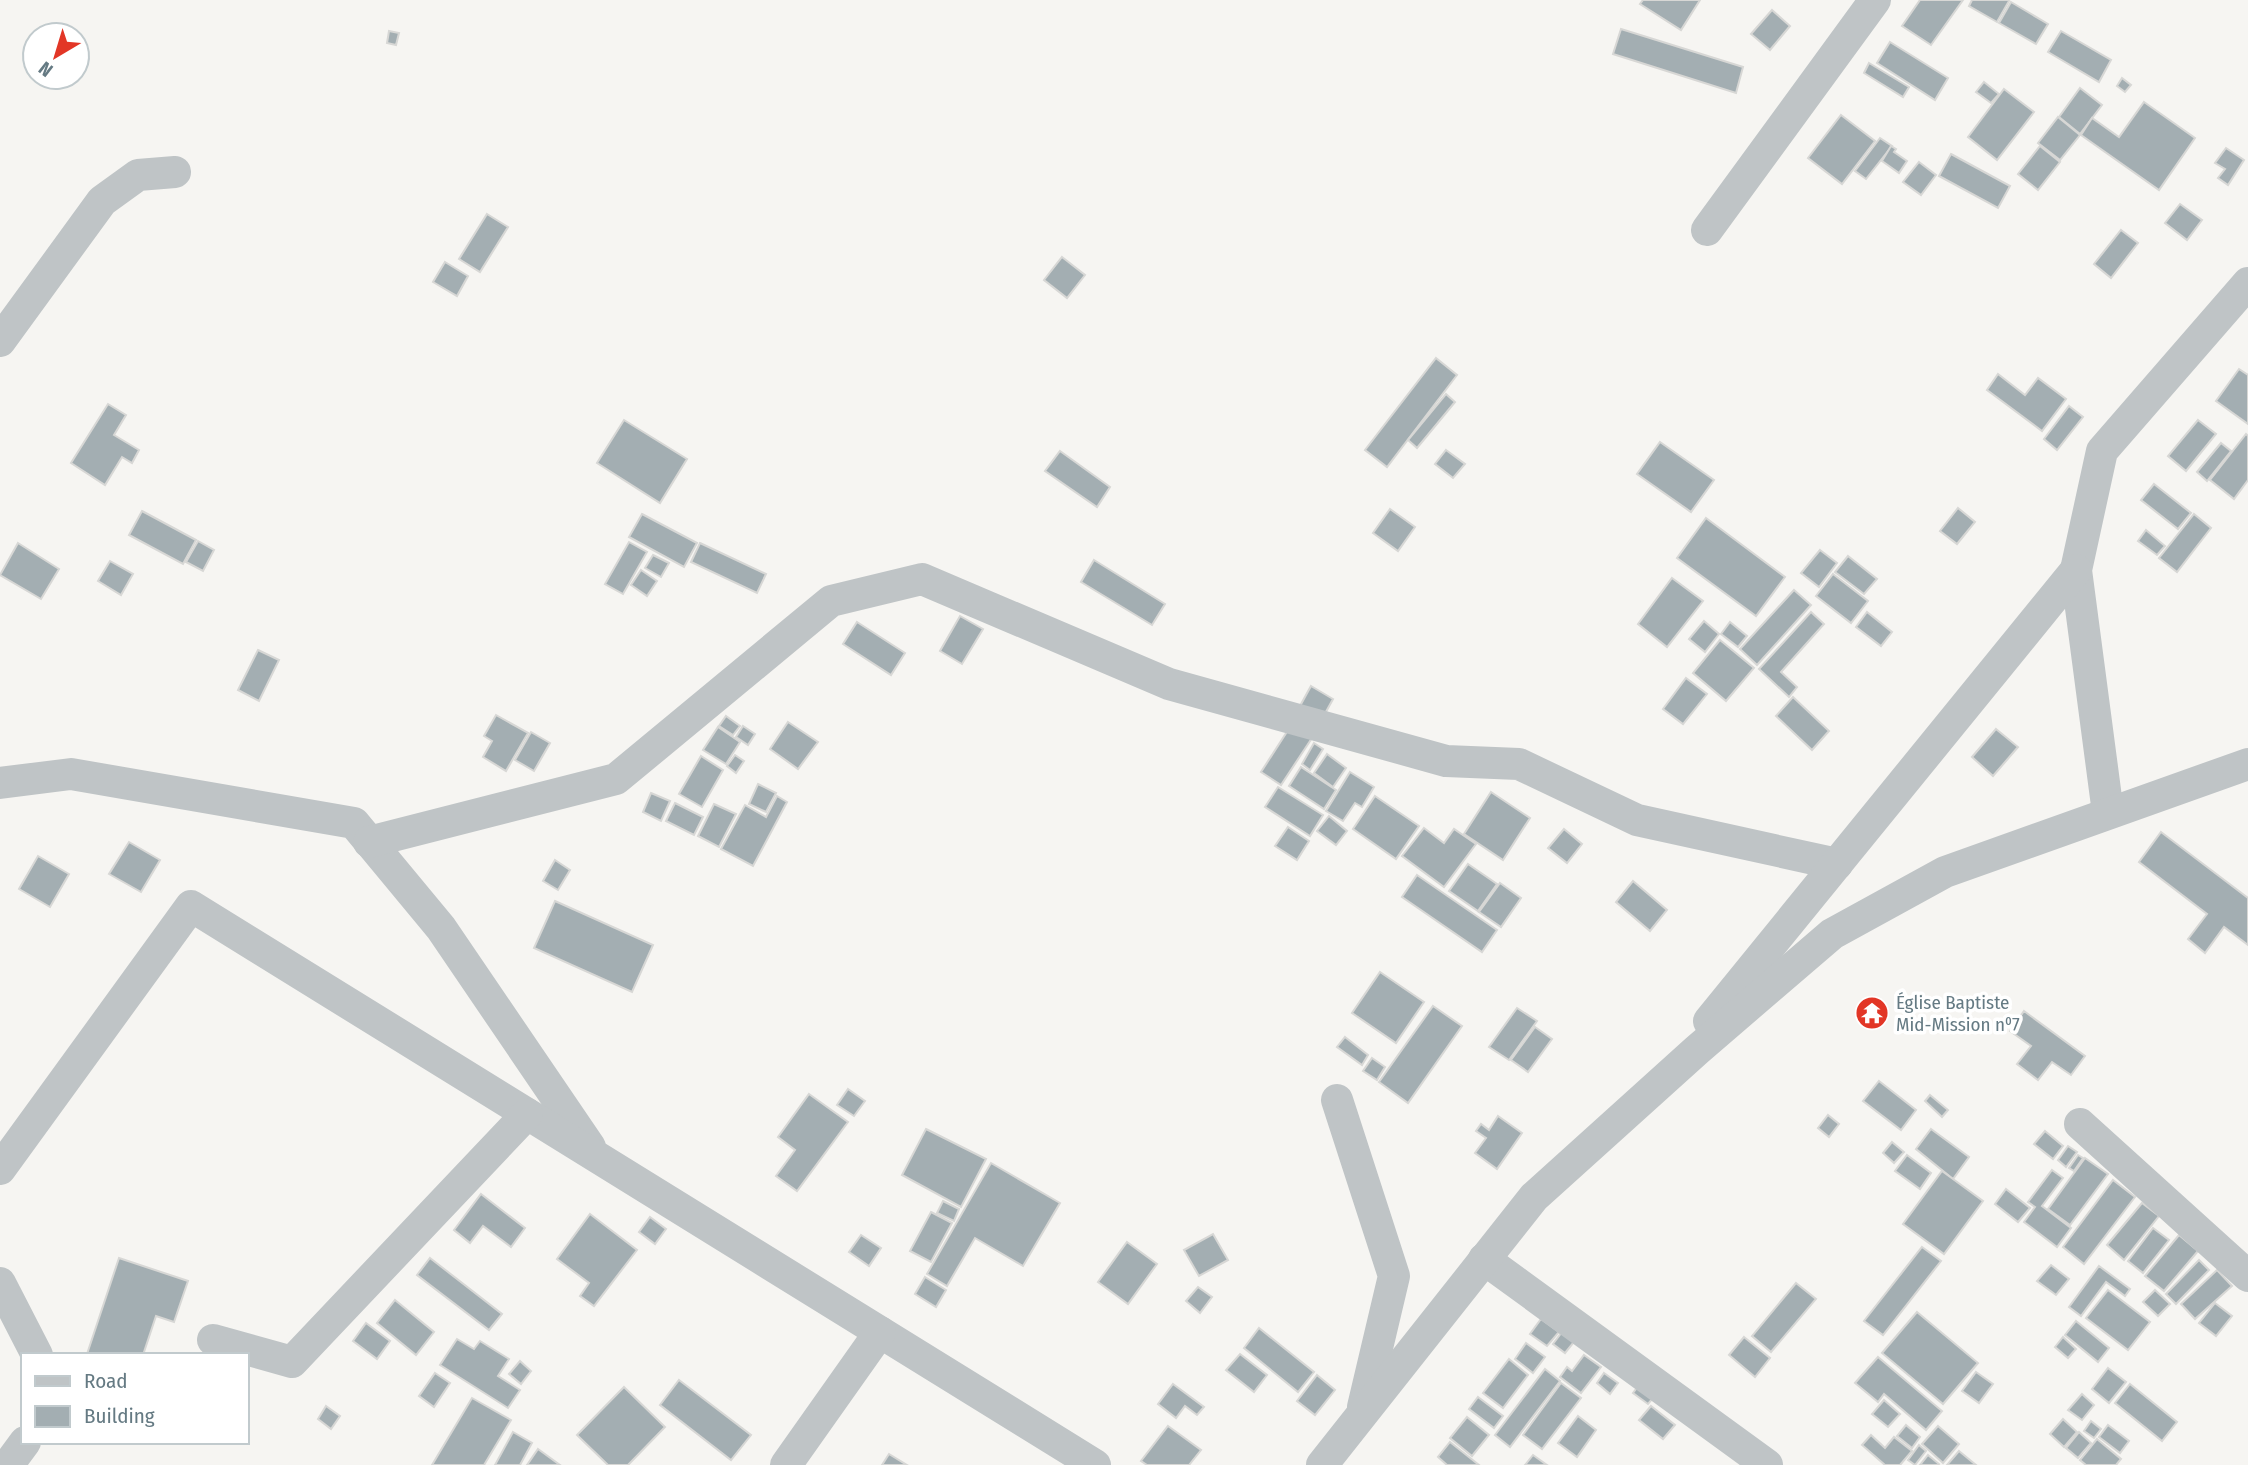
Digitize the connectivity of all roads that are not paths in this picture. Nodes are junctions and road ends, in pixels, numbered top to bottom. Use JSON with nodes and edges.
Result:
{"nodes":[{"id":1,"x":1875,"y":0,"type":"edge"},
{"id":2,"x":175,"y":172,"type":"dead end"},
{"id":3,"x":1707,"y":230,"type":"dead end"},
{"id":4,"x":2248,"y":283,"type":"edge"},
{"id":5,"x":0,"y":341,"type":"edge"},
{"id":6,"x":2076,"y":570,"type":"junction"},
{"id":7,"x":2248,"y":764,"type":"edge"},
{"id":8,"x":0,"y":783,"type":"edge"},
{"id":9,"x":2108,"y":813,"type":"junction"},
{"id":10,"x":369,"y":842,"type":"junction"},
{"id":11,"x":1837,"y":864,"type":"junction"},
{"id":12,"x":1653,"y":1090,"type":"junction"},
{"id":13,"x":1337,"y":1100,"type":"dead end"},
{"id":14,"x":527,"y":1114,"type":"junction"},
{"id":15,"x":2080,"y":1124,"type":"dead end"},
{"id":16,"x":597,"y":1157,"type":"junction"},
{"id":17,"x":0,"y":1169,"type":"edge"},
{"id":18,"x":1484,"y":1259,"type":"junction"},
{"id":19,"x":2248,"y":1276,"type":"edge"},
{"id":20,"x":0,"y":1283,"type":"edge"},
{"id":21,"x":880,"y":1332,"type":"junction"},
{"id":22,"x":213,"y":1340,"type":"dead end"},
{"id":23,"x":36,"y":1353,"type":"edge"},
{"id":24,"x":1361,"y":1415,"type":"junction"},
{"id":25,"x":24,"y":1444,"type":"edge"},
{"id":26,"x":8,"y":1465,"type":"edge"},
{"id":27,"x":786,"y":1465,"type":"edge"},
{"id":28,"x":1095,"y":1465,"type":"edge"},
{"id":29,"x":1322,"y":1465,"type":"edge"},
{"id":30,"x":1767,"y":1465,"type":"edge"}],
"edges":[{"from":1,"to":3,"type":"street"},
{"from":2,"to":5,"type":"street"},
{"from":4,"to":6,"type":"street"},
{"from":6,"to":9,"type":"street"},
{"from":6,"to":11,"type":"street"},
{"from":7,"to":9,"type":"street"},
{"from":8,"to":10,"type":"street"},
{"from":9,"to":12,"type":"street"},
{"from":10,"to":11,"type":"street"},
{"from":10,"to":16,"type":"street"},
{"from":11,"to":12,"type":"street"},
{"from":12,"to":18,"type":"street"},
{"from":13,"to":24,"type":"street"},
{"from":14,"to":16,"type":"street"},
{"from":14,"to":17,"type":"street"},
{"from":14,"to":22,"type":"street"},
{"from":15,"to":19,"type":"street"},
{"from":16,"to":21,"type":"street"},
{"from":18,"to":24,"type":"street"},
{"from":18,"to":30,"type":"street"},
{"from":20,"to":23,"type":"street"},
{"from":21,"to":27,"type":"street"},
{"from":21,"to":28,"type":"street"},
{"from":24,"to":29,"type":"street"},
{"from":25,"to":26,"type":"street"}]}
